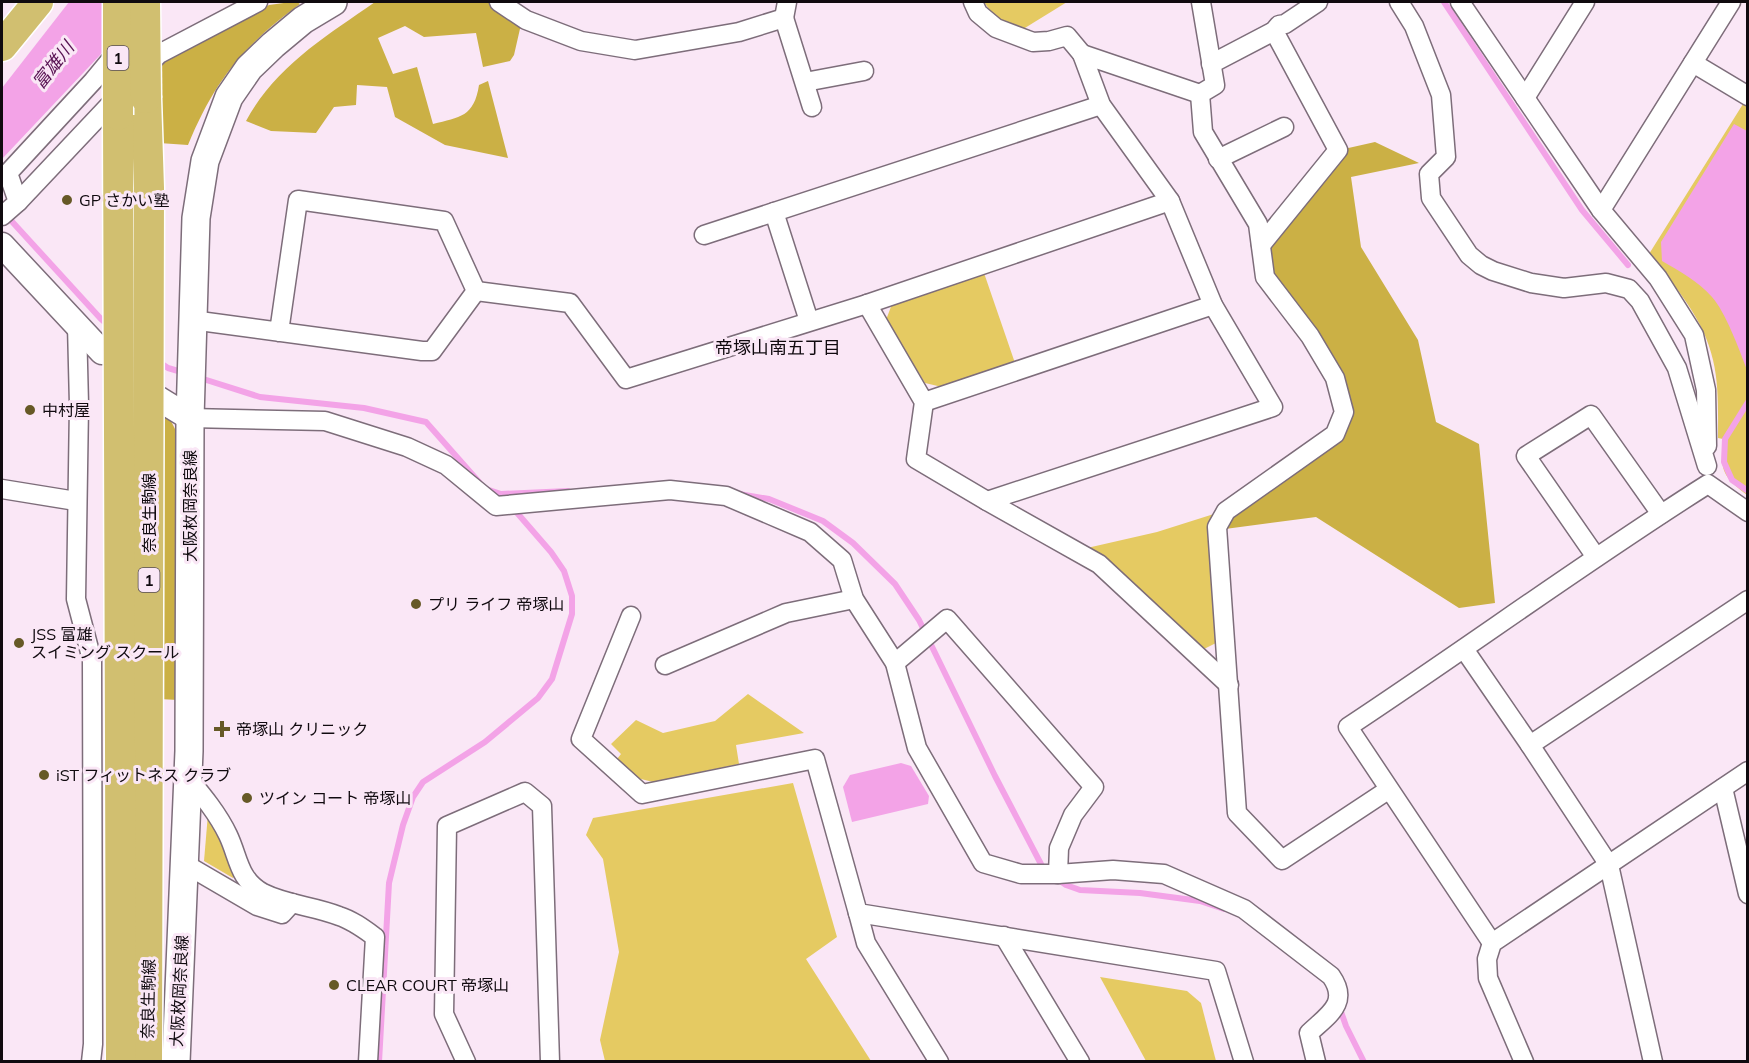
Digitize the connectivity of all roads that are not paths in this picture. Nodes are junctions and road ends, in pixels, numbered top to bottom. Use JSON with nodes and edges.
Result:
{"nodes":[{"id":1,"x":38,"y":2,"type":"edge"},
{"id":2,"x":118,"y":2,"type":"edge"},
{"id":3,"x":145,"y":2,"type":"edge"},
{"id":4,"x":158,"y":2,"type":"edge"},
{"id":5,"x":258,"y":2,"type":"edge"},
{"id":6,"x":333,"y":2,"type":"edge"},
{"id":7,"x":499,"y":2,"type":"edge"},
{"id":8,"x":973,"y":2,"type":"edge"},
{"id":9,"x":1201,"y":2,"type":"edge"},
{"id":10,"x":1318,"y":2,"type":"edge"},
{"id":11,"x":1399,"y":2,"type":"edge"},
{"id":12,"x":1460,"y":2,"type":"edge"},
{"id":13,"x":1586,"y":2,"type":"edge"},
{"id":14,"x":1731,"y":2,"type":"edge"},
{"id":15,"x":785,"y":10,"type":"edge"},
{"id":16,"x":1274,"y":31,"type":"junction"},
{"id":17,"x":4,"y":40,"type":"edge"},
{"id":18,"x":1082,"y":54,"type":"junction"},
{"id":19,"x":1693,"y":63,"type":"junction"},
{"id":20,"x":1211,"y":64,"type":"junction"},
{"id":21,"x":864,"y":71,"type":"dead end"},
{"id":22,"x":805,"y":82,"type":"junction"},
{"id":23,"x":1200,"y":94,"type":"junction"},
{"id":24,"x":1748,"y":96,"type":"edge"},
{"id":25,"x":1525,"y":98,"type":"junction"},
{"id":26,"x":1101,"y":105,"type":"junction"},
{"id":27,"x":812,"y":107,"type":"dead end"},
{"id":28,"x":1284,"y":127,"type":"dead end"},
{"id":29,"x":1218,"y":159,"type":"junction"},
{"id":30,"x":1170,"y":201,"type":"junction"},
{"id":31,"x":18,"y":202,"type":"junction"},
{"id":32,"x":1601,"y":210,"type":"junction"},
{"id":33,"x":774,"y":212,"type":"junction"},
{"id":34,"x":2,"y":216,"type":"edge"},
{"id":35,"x":704,"y":235,"type":"dead end"},
{"id":36,"x":2,"y":245,"type":"edge"},
{"id":37,"x":1261,"y":245,"type":"junction"},
{"id":38,"x":476,"y":291,"type":"junction"},
{"id":39,"x":867,"y":304,"type":"junction"},
{"id":40,"x":1214,"y":306,"type":"junction"},
{"id":41,"x":192,"y":320,"type":"junction"},
{"id":42,"x":809,"y":321,"type":"junction"},
{"id":43,"x":77,"y":325,"type":"junction"},
{"id":44,"x":279,"y":332,"type":"junction"},
{"id":45,"x":102,"y":352,"type":"dead end"},
{"id":46,"x":159,"y":399,"type":"dead end"},
{"id":47,"x":924,"y":402,"type":"junction"},
{"id":48,"x":190,"y":418,"type":"junction"},
{"id":49,"x":1707,"y":466,"type":"junction"},
{"id":50,"x":1708,"y":484,"type":"junction"},
{"id":51,"x":2,"y":489,"type":"edge"},
{"id":52,"x":76,"y":501,"type":"junction"},
{"id":53,"x":987,"y":501,"type":"junction"},
{"id":54,"x":1748,"y":512,"type":"edge"},
{"id":55,"x":1661,"y":514,"type":"junction"},
{"id":56,"x":1596,"y":556,"type":"junction"},
{"id":57,"x":854,"y":599,"type":"junction"},
{"id":58,"x":1748,"y":600,"type":"edge"},
{"id":59,"x":631,"y":616,"type":"dead end"},
{"id":60,"x":1464,"y":649,"type":"junction"},
{"id":61,"x":895,"y":663,"type":"junction"},
{"id":62,"x":665,"y":665,"type":"dead end"},
{"id":63,"x":1229,"y":685,"type":"junction"},
{"id":64,"x":1530,"y":745,"type":"junction"},
{"id":65,"x":1748,"y":771,"type":"edge"},
{"id":66,"x":189,"y":778,"type":"junction"},
{"id":67,"x":1723,"y":788,"type":"junction"},
{"id":68,"x":1389,"y":790,"type":"junction"},
{"id":69,"x":185,"y":864,"type":"junction"},
{"id":70,"x":1609,"y":865,"type":"junction"},
{"id":71,"x":1058,"y":874,"type":"junction"},
{"id":72,"x":1748,"y":894,"type":"edge"},
{"id":73,"x":292,"y":903,"type":"junction"},
{"id":74,"x":858,"y":913,"type":"junction"},
{"id":75,"x":1004,"y":936,"type":"junction"},
{"id":76,"x":1492,"y":943,"type":"junction"},
{"id":77,"x":91,"y":1062,"type":"edge"},
{"id":78,"x":120,"y":1062,"type":"edge"},
{"id":79,"x":147,"y":1062,"type":"edge"},
{"id":80,"x":176,"y":1062,"type":"edge"},
{"id":81,"x":368,"y":1062,"type":"edge"},
{"id":82,"x":466,"y":1062,"type":"edge"},
{"id":83,"x":550,"y":1062,"type":"edge"},
{"id":84,"x":939,"y":1062,"type":"edge"},
{"id":85,"x":1080,"y":1062,"type":"edge"},
{"id":86,"x":1244,"y":1062,"type":"edge"},
{"id":87,"x":1316,"y":1062,"type":"edge"},
{"id":88,"x":1524,"y":1062,"type":"edge"},
{"id":89,"x":1653,"y":1062,"type":"edge"}],
"edges":[{"from":1,"to":17,"type":"main road"},
{"from":2,"to":78,"type":"main road","name":"奈良生駒線","number":"1","bridge":true},
{"from":3,"to":79,"type":"main road","name":"奈良生駒線","number":"1","bridge":true},
{"from":4,"to":31,"type":"street"},
{"from":5,"to":31,"type":"street"},
{"from":6,"to":41,"type":"main road","name":"大阪枚岡奈良線"},
{"from":7,"to":15,"type":"street"},
{"from":8,"to":18,"type":"street"},
{"from":9,"to":20,"type":"street"},
{"from":10,"to":16,"type":"street"},
{"from":11,"to":49,"type":"street"},
{"from":12,"to":25,"type":"street"},
{"from":13,"to":25,"type":"street"},
{"from":14,"to":19,"type":"street"},
{"from":15,"to":22,"type":"street"},
{"from":16,"to":20,"type":"street"},
{"from":16,"to":37,"type":"street"},
{"from":18,"to":23,"type":"street"},
{"from":18,"to":26,"type":"street"},
{"from":19,"to":24,"type":"street"},
{"from":19,"to":32,"type":"street"},
{"from":20,"to":23,"type":"street"},
{"from":21,"to":22,"type":"street"},
{"from":22,"to":27,"type":"street"},
{"from":23,"to":29,"type":"street"},
{"from":25,"to":32,"type":"street"},
{"from":26,"to":30,"type":"street"},
{"from":26,"to":33,"type":"street"},
{"from":28,"to":29,"type":"street"},
{"from":29,"to":37,"type":"street"},
{"from":30,"to":39,"type":"street"},
{"from":30,"to":40,"type":"street"},
{"from":31,"to":34,"type":"street"},
{"from":32,"to":49,"type":"street"},
{"from":33,"to":35,"type":"street"},
{"from":33,"to":42,"type":"street"},
{"from":36,"to":43,"type":"street"},
{"from":37,"to":63,"type":"street"},
{"from":38,"to":42,"type":"street"},
{"from":38,"to":44,"type":"street"},
{"from":38,"to":44,"type":"street"},
{"from":39,"to":42,"type":"street"},
{"from":39,"to":47,"type":"street"},
{"from":40,"to":47,"type":"street"},
{"from":40,"to":53,"type":"street"},
{"from":41,"to":44,"type":"street"},
{"from":41,"to":48,"type":"main road","name":"大阪枚岡奈良線"},
{"from":43,"to":45,"type":"street"},
{"from":43,"to":52,"type":"street"},
{"from":46,"to":48,"type":"street"},
{"from":47,"to":53,"type":"street"},
{"from":48,"to":57,"type":"street"},
{"from":48,"to":66,"type":"main road","name":"大阪枚岡奈良線"},
{"from":49,"to":50,"type":"street"},
{"from":50,"to":54,"type":"street"},
{"from":50,"to":55,"type":"street"},
{"from":51,"to":52,"type":"street"},
{"from":52,"to":77,"type":"street"},
{"from":53,"to":63,"type":"street"},
{"from":55,"to":56,"type":"street"},
{"from":55,"to":56,"type":"street"},
{"from":56,"to":60,"type":"street"},
{"from":57,"to":61,"type":"street"},
{"from":57,"to":62,"type":"street"},
{"from":58,"to":64,"type":"street"},
{"from":59,"to":74,"type":"street"},
{"from":60,"to":64,"type":"street"},
{"from":60,"to":68,"type":"street"},
{"from":61,"to":71,"type":"street"},
{"from":61,"to":71,"type":"street"},
{"from":63,"to":68,"type":"street"},
{"from":64,"to":70,"type":"street"},
{"from":65,"to":67,"type":"street"},
{"from":66,"to":69,"type":"main road","name":"大阪枚岡奈良線"},
{"from":66,"to":73,"type":"street"},
{"from":67,"to":70,"type":"street"},
{"from":67,"to":72,"type":"street"},
{"from":68,"to":76,"type":"street"},
{"from":69,"to":73,"type":"street"},
{"from":69,"to":80,"type":"main road","name":"大阪枚岡奈良線"},
{"from":70,"to":76,"type":"street"},
{"from":70,"to":89,"type":"street"},
{"from":71,"to":87,"type":"street"},
{"from":73,"to":81,"type":"street"},
{"from":74,"to":75,"type":"street"},
{"from":74,"to":84,"type":"street"},
{"from":75,"to":85,"type":"street"},
{"from":75,"to":86,"type":"street"},
{"from":76,"to":88,"type":"street"},
{"from":82,"to":83,"type":"street"}]}
